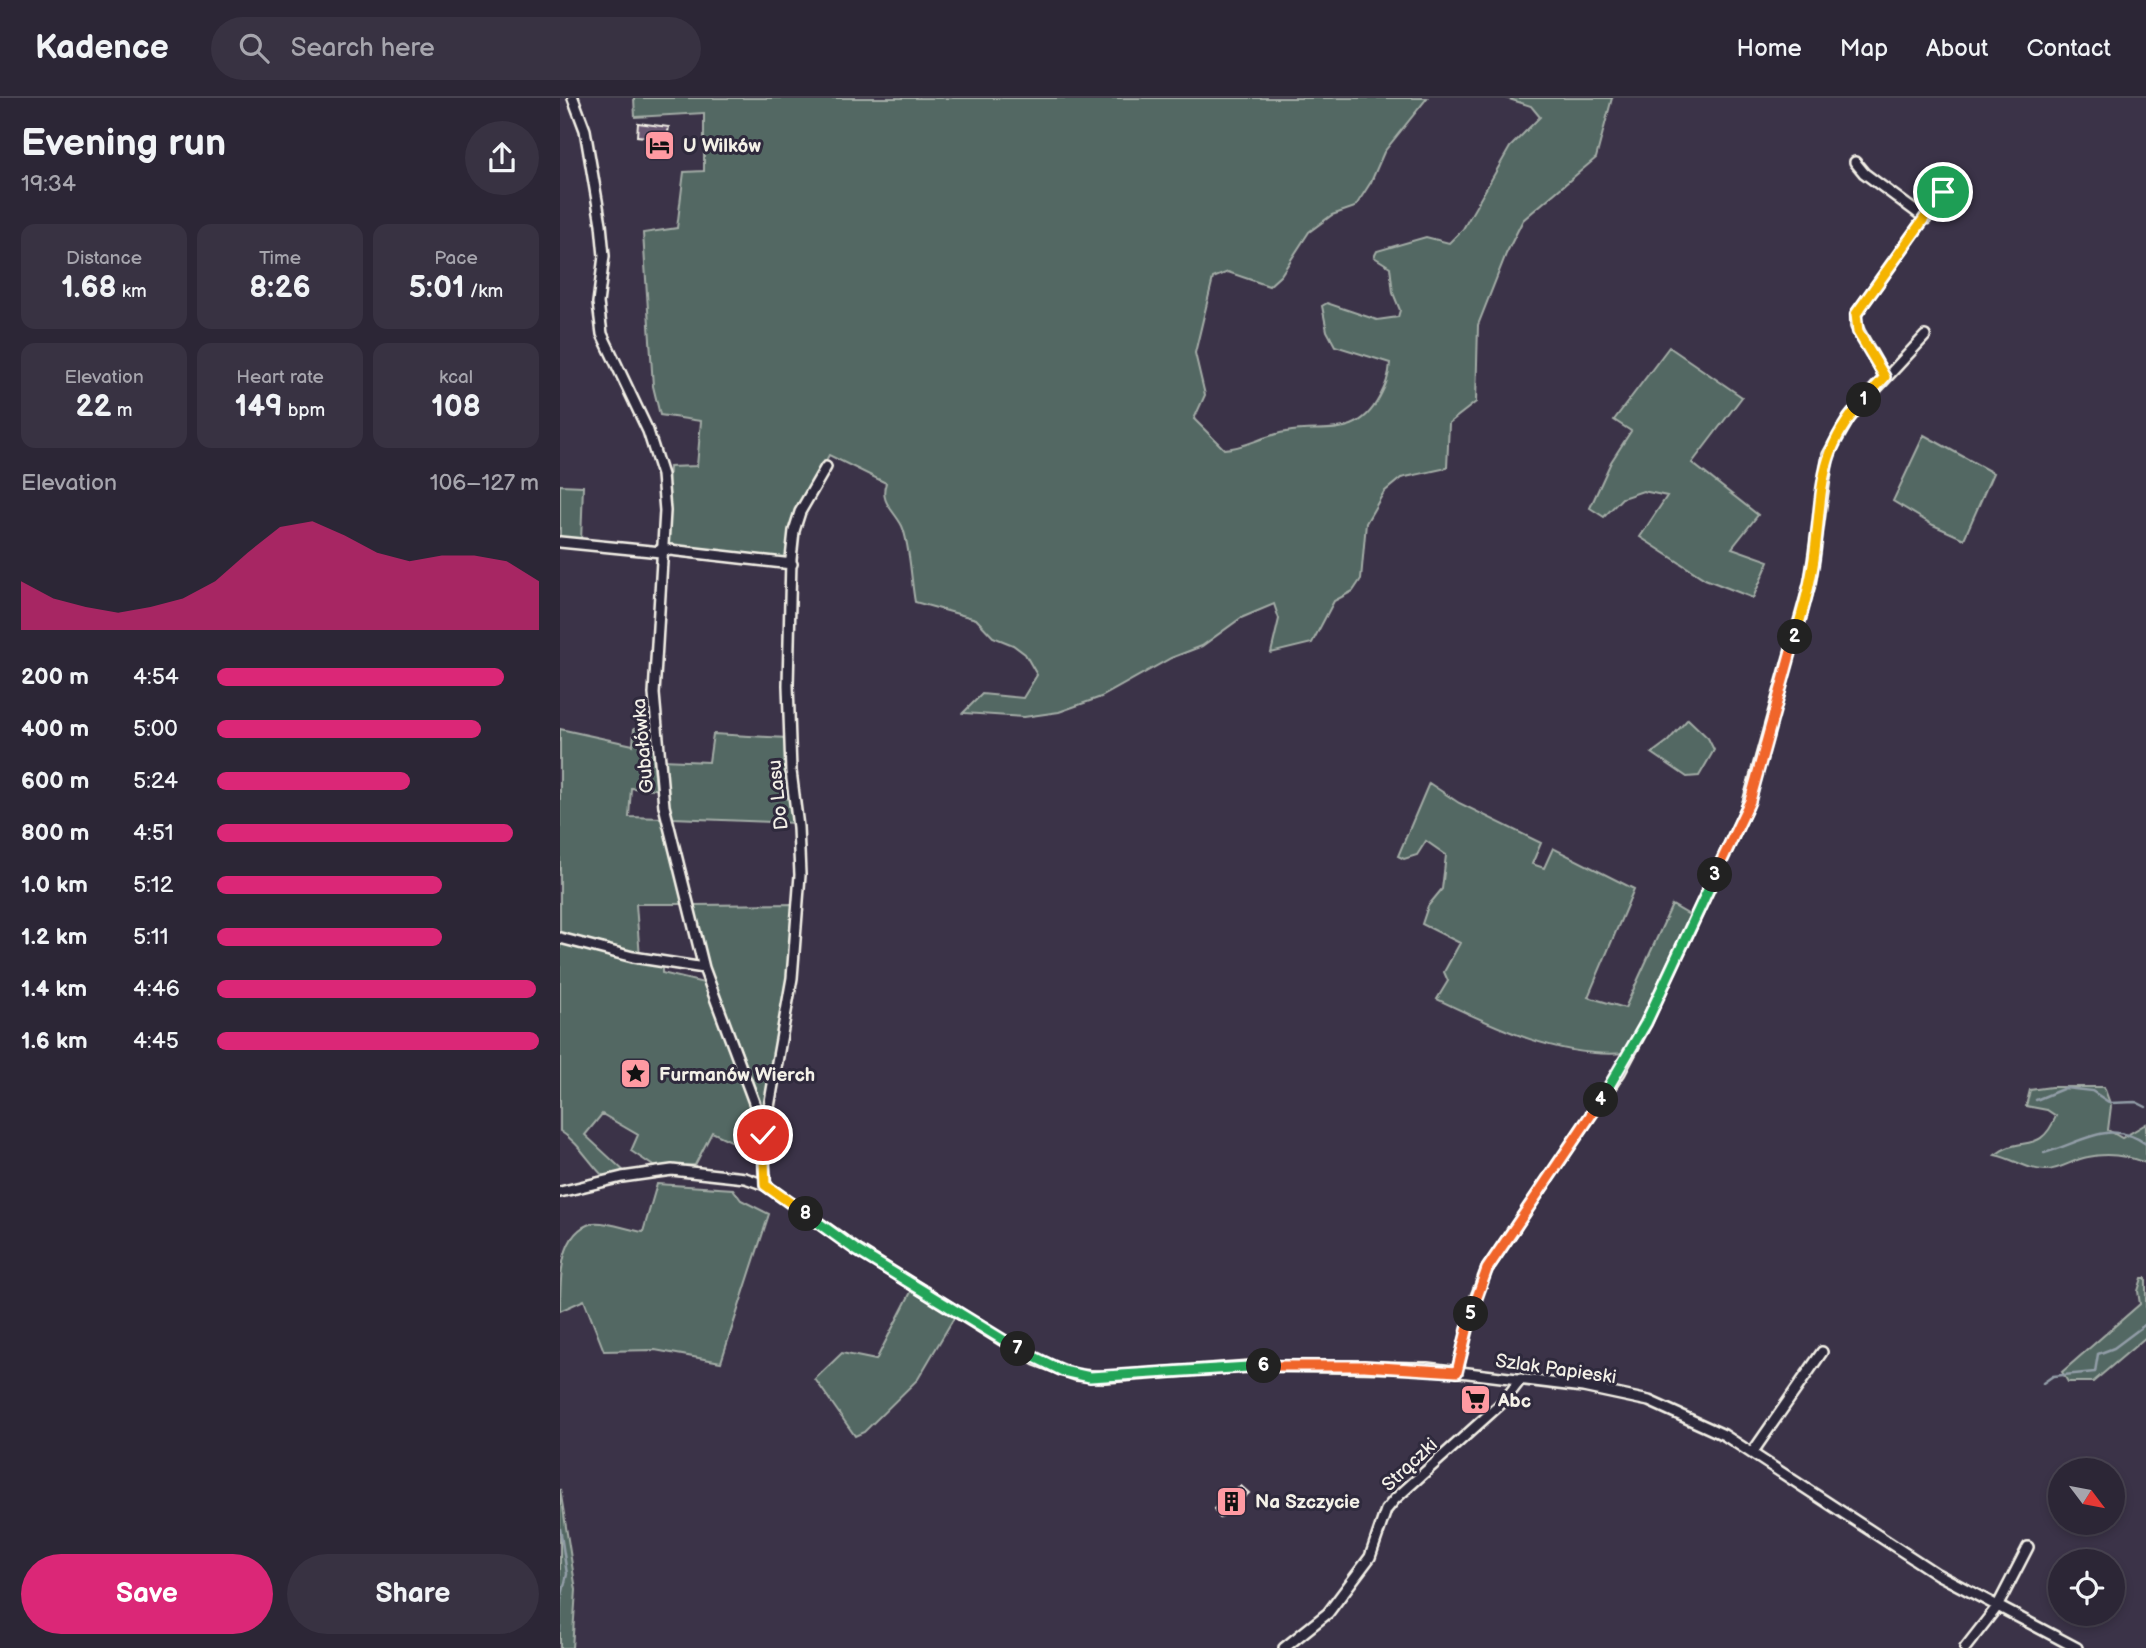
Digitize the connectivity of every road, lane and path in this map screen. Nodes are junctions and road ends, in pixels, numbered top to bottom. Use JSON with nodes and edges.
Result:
{"nodes":[{"id":1,"x":573,"y":98,"type":"edge"},
{"id":2,"x":1856,"y":162,"type":"dead end"},
{"id":3,"x":1943,"y":192,"type":"dead end"},
{"id":4,"x":1926,"y":219,"type":"junction"},
{"id":5,"x":1925,"y":336,"type":"dead end"},
{"id":6,"x":1885,"y":377,"type":"junction"},
{"id":7,"x":826,"y":467,"type":"dead end"},
{"id":8,"x":560,"y":542,"type":"edge"},
{"id":9,"x":661,"y":551,"type":"junction"},
{"id":10,"x":792,"y":564,"type":"junction"},
{"id":11,"x":560,"y":938,"type":"edge"},
{"id":12,"x":704,"y":968,"type":"junction"},
{"id":13,"x":762,"y":1124,"type":"junction"},
{"id":14,"x":765,"y":1185,"type":"junction"},
{"id":15,"x":560,"y":1192,"type":"edge"},
{"id":16,"x":1822,"y":1352,"type":"dead end"},
{"id":17,"x":1457,"y":1372,"type":"junction"},
{"id":18,"x":1521,"y":1380,"type":"junction"},
{"id":19,"x":1752,"y":1453,"type":"junction"},
{"id":20,"x":2028,"y":1548,"type":"dead end"},
{"id":21,"x":1997,"y":1606,"type":"junction"},
{"id":22,"x":1284,"y":1648,"type":"edge"},
{"id":23,"x":1965,"y":1648,"type":"edge"},
{"id":24,"x":2077,"y":1648,"type":"edge"}],
"edges":[{"from":1,"to":9,"type":"street","name":"Gubałówka"},
{"from":2,"to":4,"type":"street"},
{"from":3,"to":4,"type":"street"},
{"from":4,"to":6,"type":"street"},
{"from":5,"to":6,"type":"street"},
{"from":6,"to":17,"type":"street"},
{"from":7,"to":10,"type":"street","name":"Do Lasu"},
{"from":8,"to":9,"type":"street"},
{"from":9,"to":10,"type":"street"},
{"from":9,"to":12,"type":"street","name":"Gubałówka"},
{"from":10,"to":13,"type":"street","name":"Do Lasu"},
{"from":11,"to":12,"type":"street"},
{"from":12,"to":13,"type":"street","name":"Gubałówka"},
{"from":13,"to":14,"type":"street","name":"Gubałówka"},
{"from":14,"to":15,"type":"street"},
{"from":14,"to":17,"type":"street","name":"Szlak Papieski"},
{"from":16,"to":19,"type":"street"},
{"from":17,"to":18,"type":"street","name":"Szlak Papieski"},
{"from":18,"to":19,"type":"street","name":"Szlak Papieski"},
{"from":18,"to":22,"type":"street","name":"Strączki"},
{"from":19,"to":21,"type":"street","name":"Szlak Papieski"},
{"from":20,"to":21,"type":"street"},
{"from":21,"to":23,"type":"street"},
{"from":21,"to":24,"type":"street","name":"Szlak Papieski"}]}
